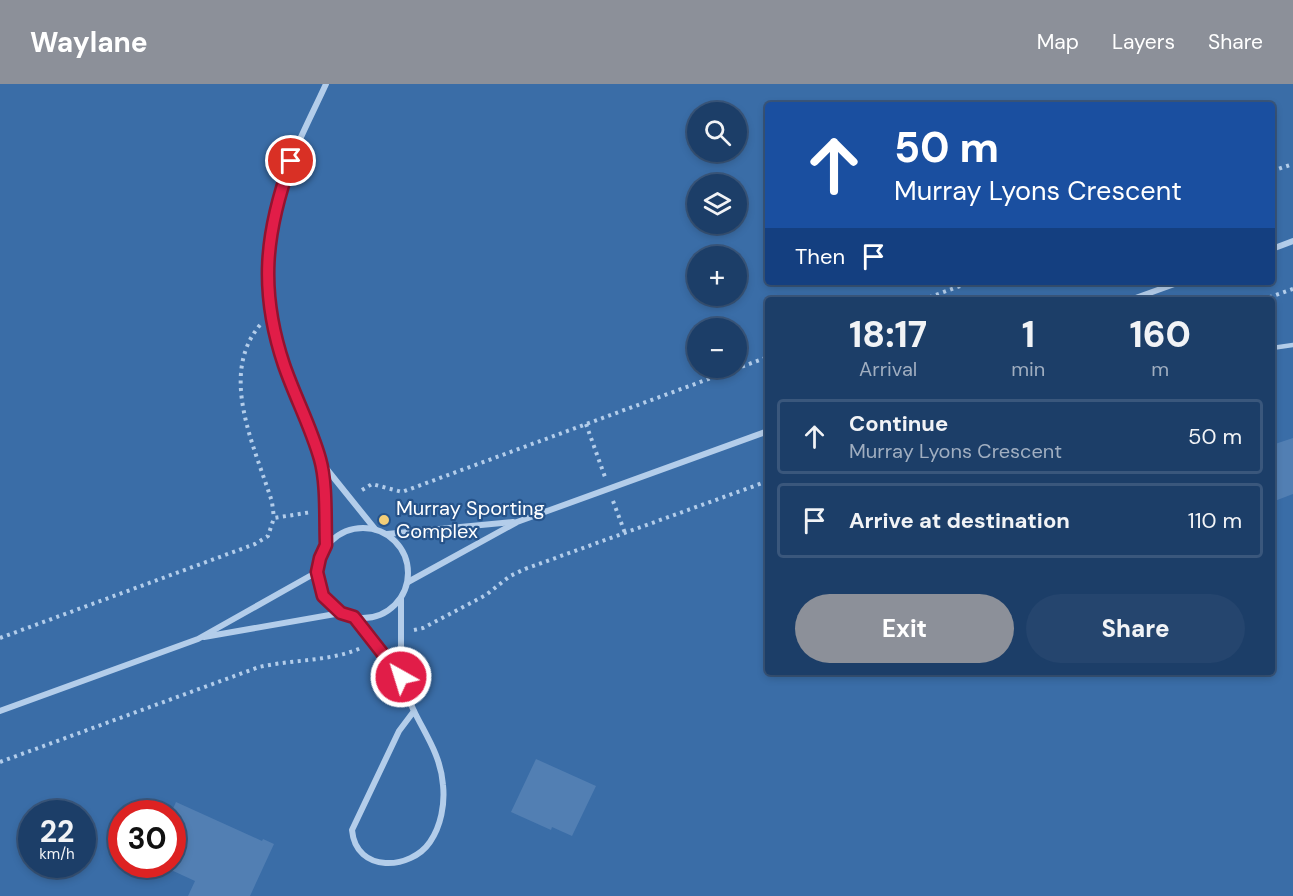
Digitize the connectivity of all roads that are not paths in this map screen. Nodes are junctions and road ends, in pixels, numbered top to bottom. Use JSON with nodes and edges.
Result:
{"nodes":[{"id":1,"x":326,"y":84,"type":"edge"},
{"id":2,"x":1293,"y":241,"type":"edge"},
{"id":3,"x":1275,"y":248,"type":"edge"},
{"id":4,"x":1172,"y":285,"type":"edge"},
{"id":5,"x":1138,"y":297,"type":"edge"},
{"id":6,"x":1293,"y":345,"type":"edge"},
{"id":7,"x":1275,"y":348,"type":"edge"},
{"id":8,"x":765,"y":432,"type":"edge"},
{"id":9,"x":321,"y":461,"type":"junction"},
{"id":10,"x":517,"y":522,"type":"junction"},
{"id":11,"x":375,"y":529,"type":"junction"},
{"id":12,"x":387,"y":534,"type":"junction"},
{"id":13,"x":326,"y":545,"type":"junction"},
{"id":14,"x":317,"y":572,"type":"junction"},
{"id":15,"x":408,"y":582,"type":"junction"},
{"id":16,"x":401,"y":598,"type":"junction"},
{"id":17,"x":341,"y":613,"type":"junction"},
{"id":18,"x":354,"y":617,"type":"junction"},
{"id":19,"x":198,"y":639,"type":"junction"},
{"id":20,"x":401,"y":677,"type":"junction"},
{"id":21,"x":0,"y":711,"type":"edge"},
{"id":22,"x":414,"y":711,"type":"junction"}],
"edges":[{"from":1,"to":9,"type":"street"},
{"from":2,"to":3,"type":"street"},
{"from":4,"to":5,"type":"street"},
{"from":6,"to":7,"type":"lane"},
{"from":8,"to":10,"type":"street"},
{"from":9,"to":11,"type":"street"},
{"from":9,"to":13,"type":"street"},
{"from":10,"to":12,"type":"street"},
{"from":10,"to":15,"type":"street"},
{"from":11,"to":12,"type":"street"},
{"from":11,"to":13,"type":"street"},
{"from":12,"to":15,"type":"street"},
{"from":13,"to":14,"type":"street"},
{"from":14,"to":17,"type":"street"},
{"from":14,"to":19,"type":"street"},
{"from":15,"to":16,"type":"street"},
{"from":16,"to":18,"type":"street"},
{"from":16,"to":20,"type":"street"},
{"from":17,"to":18,"type":"street"},
{"from":17,"to":19,"type":"street"},
{"from":18,"to":20,"type":"street"},
{"from":19,"to":21,"type":"street"},
{"from":20,"to":22,"type":"street"},
{"from":22,"to":22,"type":"street"}]}
